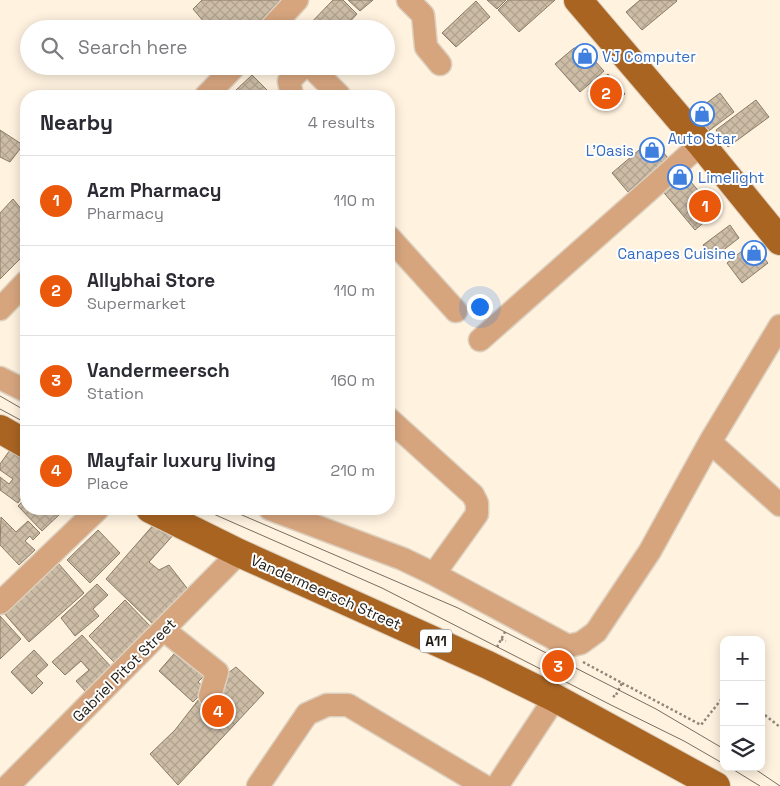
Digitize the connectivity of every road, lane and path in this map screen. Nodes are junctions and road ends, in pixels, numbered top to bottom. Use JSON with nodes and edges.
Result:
{"nodes":[{"id":1,"x":297,"y":0,"type":"edge"},
{"id":2,"x":408,"y":0,"type":"edge"},
{"id":3,"x":578,"y":0,"type":"edge"},
{"id":4,"x":283,"y":20,"type":"edge"},
{"id":5,"x":440,"y":64,"type":"dead end"},
{"id":6,"x":226,"y":75,"type":"edge"},
{"id":7,"x":295,"y":75,"type":"edge"},
{"id":8,"x":319,"y":75,"type":"edge"},
{"id":9,"x":212,"y":90,"type":"edge"},
{"id":10,"x":291,"y":90,"type":"edge"},
{"id":11,"x":335,"y":90,"type":"edge"},
{"id":12,"x":701,"y":144,"type":"junction"},
{"id":13,"x":779,"y":237,"type":"edge"},
{"id":14,"x":395,"y":244,"type":"edge"},
{"id":15,"x":20,"y":288,"type":"edge"},
{"id":16,"x":0,"y":309,"type":"edge"},
{"id":17,"x":456,"y":311,"type":"dead end"},
{"id":18,"x":780,"y":326,"type":"edge"},
{"id":19,"x":480,"y":340,"type":"dead end"},
{"id":20,"x":0,"y":378,"type":"edge"},
{"id":21,"x":20,"y":388,"type":"edge"},
{"id":22,"x":395,"y":424,"type":"edge"},
{"id":23,"x":0,"y":429,"type":"edge"},
{"id":24,"x":20,"y":441,"type":"edge"},
{"id":25,"x":710,"y":442,"type":"junction"},
{"id":26,"x":780,"y":505,"type":"edge"},
{"id":27,"x":92,"y":515,"type":"edge"},
{"id":28,"x":162,"y":515,"type":"edge"},
{"id":29,"x":286,"y":515,"type":"edge"},
{"id":30,"x":239,"y":553,"type":"junction"},
{"id":31,"x":434,"y":574,"type":"junction"},
{"id":32,"x":0,"y":603,"type":"edge"},
{"id":33,"x":512,"y":617,"type":"junction"},
{"id":34,"x":164,"y":630,"type":"junction"},
{"id":35,"x":501,"y":639,"type":"junction"},
{"id":36,"x":506,"y":642,"type":"dead end"},
{"id":37,"x":581,"y":643,"type":"junction"},
{"id":38,"x":488,"y":665,"type":"junction"},
{"id":39,"x":622,"y":683,"type":"junction"},
{"id":40,"x":612,"y":695,"type":"dead end"},
{"id":41,"x":210,"y":696,"type":"dead end"},
{"id":42,"x":555,"y":698,"type":"junction"},
{"id":43,"x":720,"y":701,"type":"edge"},
{"id":44,"x":765,"y":715,"type":"edge"},
{"id":45,"x":780,"y":727,"type":"edge"},
{"id":46,"x":8,"y":786,"type":"edge"},
{"id":47,"x":258,"y":786,"type":"edge"},
{"id":48,"x":484,"y":786,"type":"edge"},
{"id":49,"x":497,"y":786,"type":"edge"},
{"id":50,"x":716,"y":786,"type":"edge"}],
"edges":[{"from":1,"to":4,"type":"street"},
{"from":2,"to":5,"type":"street"},
{"from":3,"to":12,"type":"main road"},
{"from":6,"to":9,"type":"street"},
{"from":7,"to":10,"type":"street"},
{"from":8,"to":11,"type":"street"},
{"from":12,"to":13,"type":"main road"},
{"from":12,"to":19,"type":"street"},
{"from":14,"to":17,"type":"street"},
{"from":15,"to":16,"type":"street"},
{"from":18,"to":25,"type":"street"},
{"from":20,"to":21,"type":"street"},
{"from":22,"to":31,"type":"street"},
{"from":23,"to":24,"type":"main road"},
{"from":25,"to":26,"type":"street"},
{"from":25,"to":37,"type":"street"},
{"from":27,"to":32,"type":"street"},
{"from":28,"to":30,"type":"main road","name":"Vandermeersch Street","number":"A11"},
{"from":29,"to":31,"type":"street"},
{"from":30,"to":34,"type":"street","name":"Gabriel Pitot Street"},
{"from":30,"to":38,"type":"main road","name":"Vandermeersch Street","number":"A11"},
{"from":31,"to":33,"type":"street"},
{"from":33,"to":35,"type":"path"},
{"from":33,"to":37,"type":"street"},
{"from":34,"to":41,"type":"street"},
{"from":34,"to":46,"type":"street","name":"Gabriel Pitot Street"},
{"from":35,"to":36,"type":"path"},
{"from":35,"to":38,"type":"path"},
{"from":37,"to":39,"type":"path"},
{"from":38,"to":42,"type":"main road","name":"Vandermeersch Street","number":"A11"},
{"from":39,"to":40,"type":"path"},
{"from":39,"to":43,"type":"path"},
{"from":42,"to":49,"type":"street"},
{"from":42,"to":50,"type":"main road","name":"Vandermeersch Street","number":"A11"},
{"from":44,"to":45,"type":"path"},
{"from":47,"to":48,"type":"street"}]}
